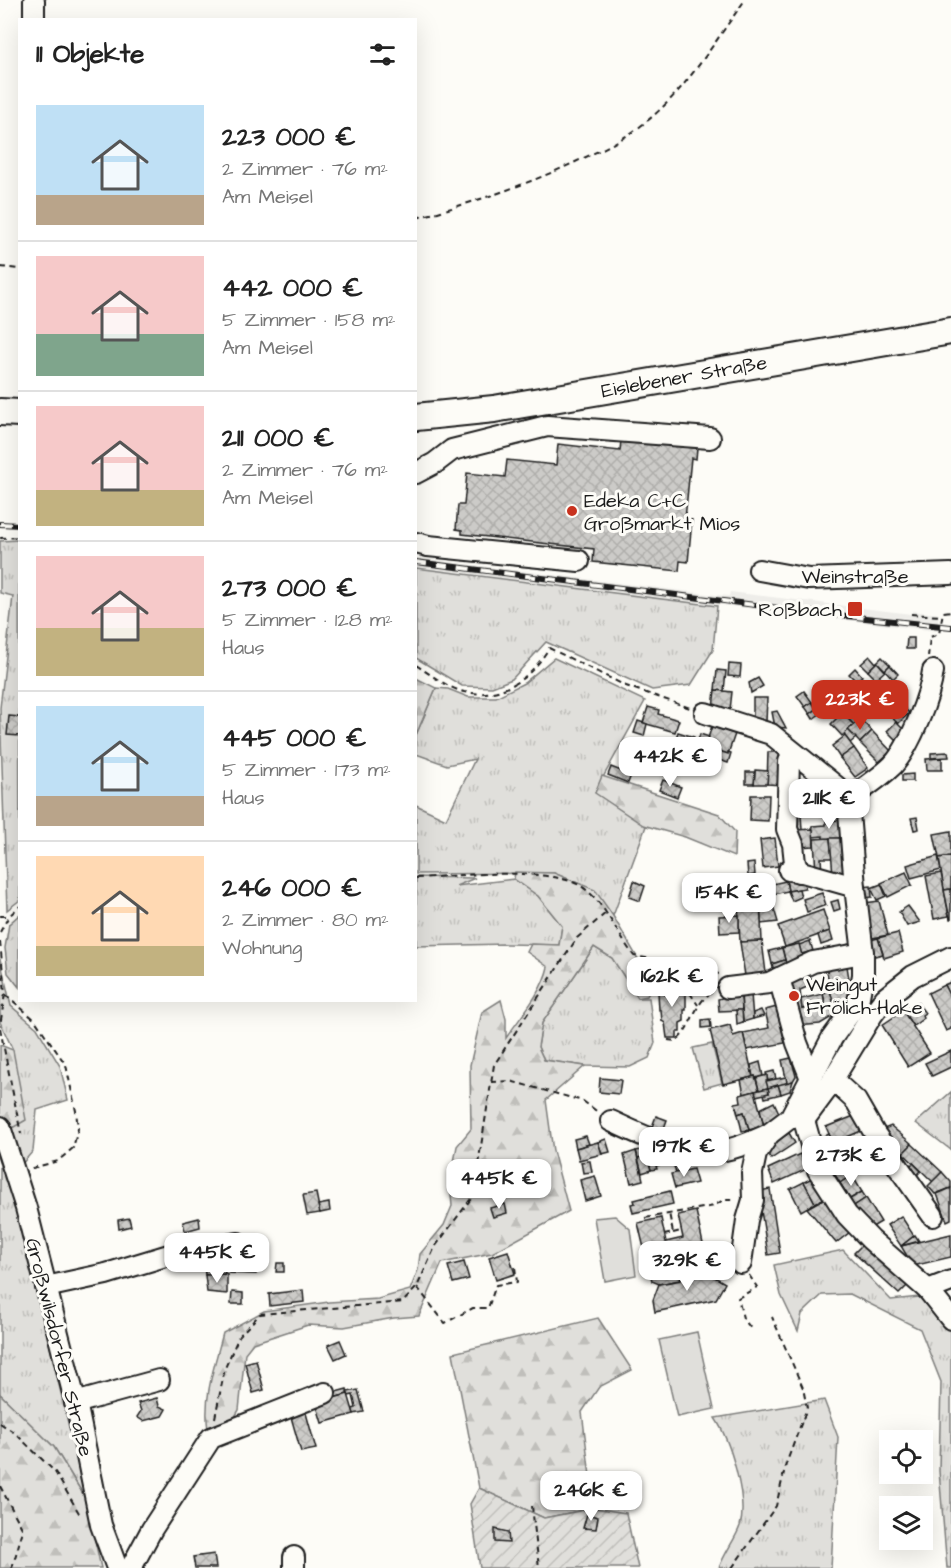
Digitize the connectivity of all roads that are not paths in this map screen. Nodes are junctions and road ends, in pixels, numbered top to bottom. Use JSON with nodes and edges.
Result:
{"nodes":[{"id":1,"x":34,"y":0,"type":"edge"},
{"id":2,"x":34,"y":18,"type":"edge"},
{"id":3,"x":951,"y":331,"type":"edge"},
{"id":4,"x":0,"y":412,"type":"edge"},
{"id":5,"x":18,"y":413,"type":"edge"},
{"id":6,"x":417,"y":417,"type":"edge"},
{"id":7,"x":710,"y":438,"type":"dead end"},
{"id":8,"x":417,"y":473,"type":"edge"},
{"id":9,"x":417,"y":543,"type":"edge"},
{"id":10,"x":579,"y":561,"type":"dead end"},
{"id":11,"x":759,"y":570,"type":"dead end"},
{"id":12,"x":951,"y":574,"type":"edge"},
{"id":13,"x":933,"y":671,"type":"road end"},
{"id":14,"x":705,"y":713,"type":"road end"},
{"id":15,"x":792,"y":752,"type":"junction"},
{"id":16,"x":848,"y":800,"type":"junction"},
{"id":17,"x":855,"y":887,"type":"junction"},
{"id":18,"x":863,"y":952,"type":"junction"},
{"id":19,"x":951,"y":957,"type":"edge"},
{"id":20,"x":779,"y":978,"type":"junction"},
{"id":21,"x":720,"y":990,"type":"road end"},
{"id":22,"x":810,"y":1076,"type":"junction"},
{"id":23,"x":833,"y":1080,"type":"junction"},
{"id":24,"x":797,"y":1119,"type":"junction"},
{"id":25,"x":611,"y":1121,"type":"road end"},
{"id":26,"x":0,"y":1127,"type":"edge"},
{"id":27,"x":769,"y":1134,"type":"junction"},
{"id":28,"x":933,"y":1216,"type":"dead end"},
{"id":29,"x":238,"y":1244,"type":"dead end"},
{"id":30,"x":741,"y":1263,"type":"road end"},
{"id":31,"x":944,"y":1286,"type":"edge"},
{"id":32,"x":46,"y":1287,"type":"junction"},
{"id":33,"x":951,"y":1319,"type":"edge"},
{"id":34,"x":159,"y":1380,"type":"dead end"},
{"id":35,"x":325,"y":1393,"type":"dead end"},
{"id":36,"x":75,"y":1402,"type":"junction"},
{"id":37,"x":117,"y":1568,"type":"edge"},
{"id":38,"x":130,"y":1568,"type":"edge"}],
"edges":[{"from":1,"to":2,"type":"street"},
{"from":3,"to":6,"type":"main road","name":"Eislebener Straße"},
{"from":4,"to":5,"type":"main road"},
{"from":7,"to":8,"type":"street"},
{"from":9,"to":10,"type":"street"},
{"from":11,"to":12,"type":"street","name":"Weinstraße"},
{"from":13,"to":16,"type":"street"},
{"from":14,"to":15,"type":"street"},
{"from":15,"to":16,"type":"street"},
{"from":15,"to":17,"type":"street"},
{"from":16,"to":17,"type":"street"},
{"from":17,"to":18,"type":"street"},
{"from":18,"to":20,"type":"street"},
{"from":18,"to":22,"type":"street"},
{"from":19,"to":23,"type":"street"},
{"from":20,"to":21,"type":"street"},
{"from":20,"to":22,"type":"street"},
{"from":22,"to":24,"type":"street"},
{"from":23,"to":24,"type":"street"},
{"from":23,"to":28,"type":"street"},
{"from":24,"to":27,"type":"street"},
{"from":24,"to":31,"type":"street"},
{"from":25,"to":27,"type":"street"},
{"from":26,"to":32,"type":"street","name":"Großwilsdorfer Straße"},
{"from":27,"to":30,"type":"street"},
{"from":29,"to":32,"type":"street"},
{"from":31,"to":33,"type":"street"},
{"from":32,"to":36,"type":"street","name":"Großwilsdorfer Straße"},
{"from":34,"to":36,"type":"street"},
{"from":35,"to":38,"type":"street"},
{"from":36,"to":37,"type":"street","name":"Großwilsdorfer Straße"}]}
